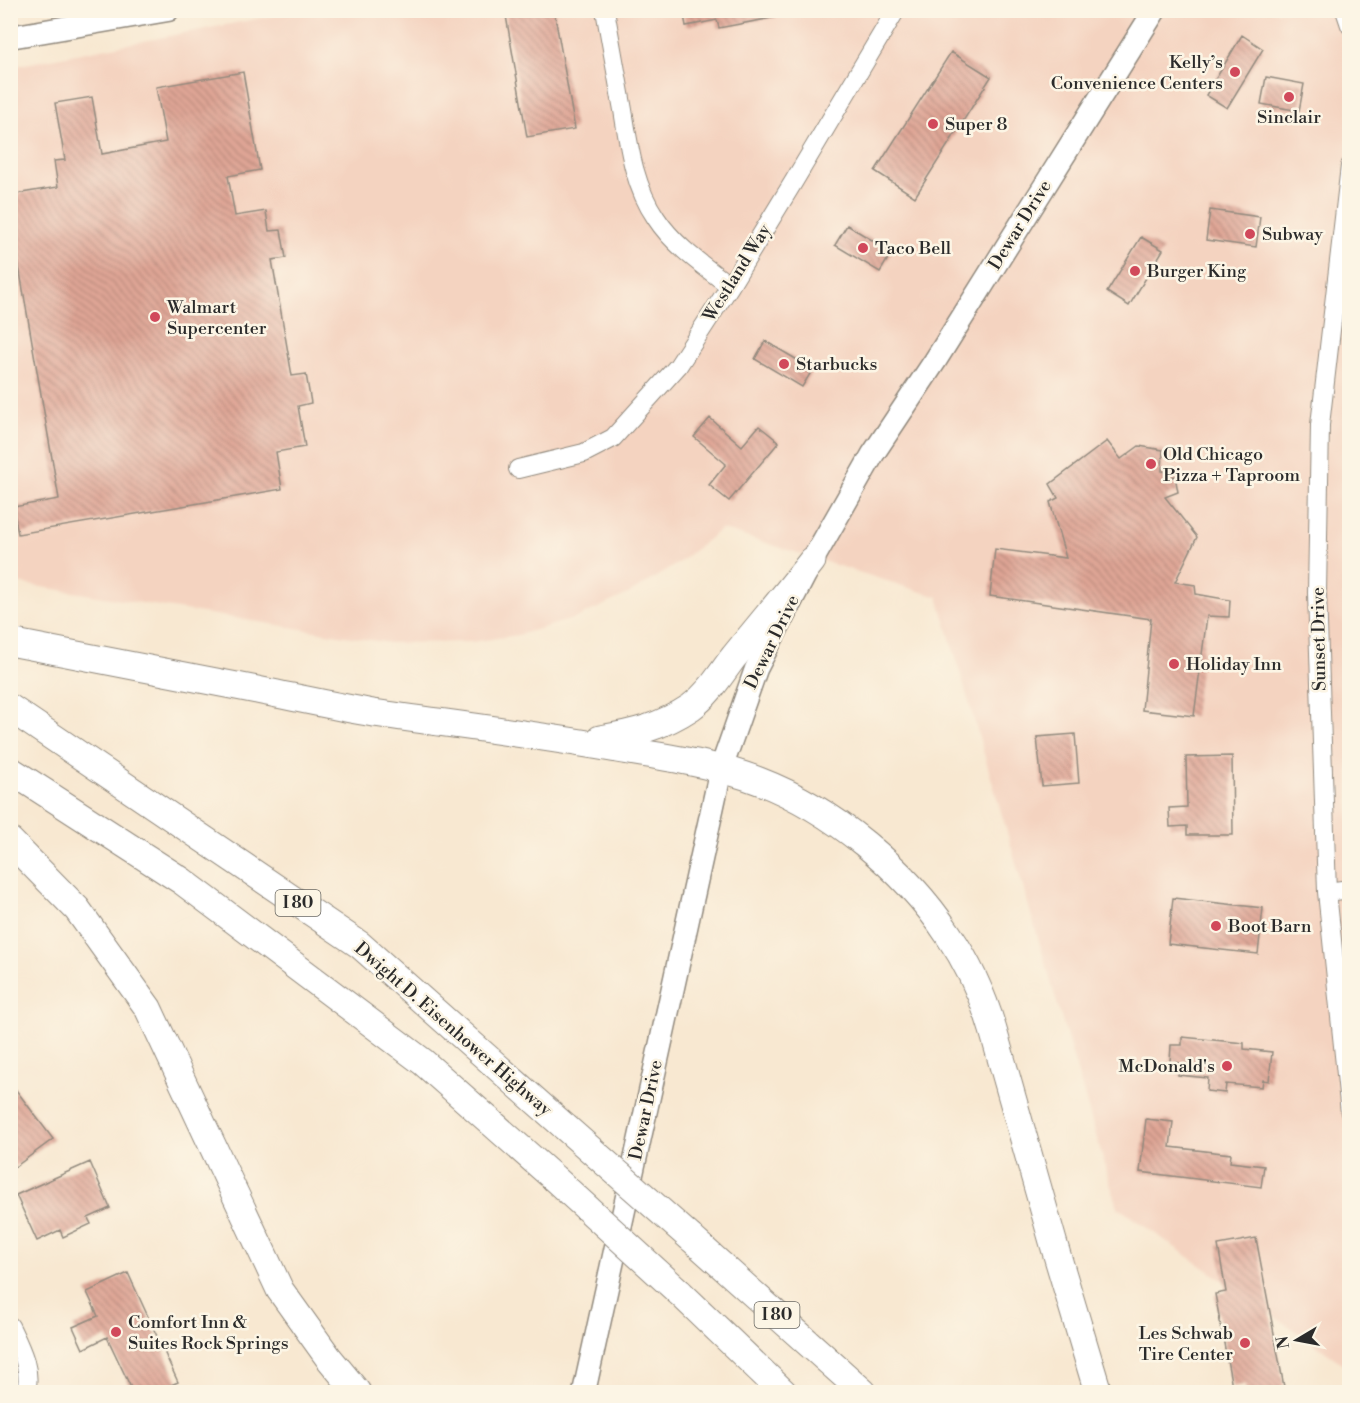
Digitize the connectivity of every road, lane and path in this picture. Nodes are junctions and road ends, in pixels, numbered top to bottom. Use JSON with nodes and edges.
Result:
{"nodes":[{"id":1,"x":168,"y":10,"type":"edge"},
{"id":2,"x":605,"y":10,"type":"edge"},
{"id":3,"x":896,"y":10,"type":"edge"},
{"id":4,"x":1155,"y":10,"type":"edge"},
{"id":5,"x":1345,"y":10,"type":"edge"},
{"id":6,"x":1350,"y":25,"type":"edge"},
{"id":7,"x":10,"y":37,"type":"edge"},
{"id":8,"x":1350,"y":166,"type":"edge"},
{"id":9,"x":730,"y":286,"type":"junction"},
{"id":10,"x":518,"y":469,"type":"dead end"},
{"id":11,"x":812,"y":561,"type":"junction"},
{"id":12,"x":10,"y":642,"type":"edge"},
{"id":13,"x":10,"y":708,"type":"edge"},
{"id":14,"x":579,"y":742,"type":"junction"},
{"id":15,"x":721,"y":769,"type":"junction"},
{"id":16,"x":10,"y":770,"type":"edge"},
{"id":17,"x":10,"y":841,"type":"edge"},
{"id":18,"x":1350,"y":889,"type":"edge"},
{"id":19,"x":1327,"y":892,"type":"junction"},
{"id":20,"x":1350,"y":1113,"type":"edge"},
{"id":21,"x":10,"y":1326,"type":"edge"},
{"id":22,"x":26,"y":1392,"type":"edge"},
{"id":23,"x":357,"y":1392,"type":"edge"},
{"id":24,"x":584,"y":1392,"type":"edge"},
{"id":25,"x":783,"y":1392,"type":"edge"},
{"id":26,"x":863,"y":1392,"type":"edge"},
{"id":27,"x":1098,"y":1392,"type":"edge"}],
"edges":[{"from":1,"to":7,"type":"main road"},
{"from":2,"to":9,"type":"street"},
{"from":3,"to":9,"type":"street","name":"Westland Way"},
{"from":4,"to":11,"type":"main road","name":"Dewar Drive"},
{"from":5,"to":6,"type":"street"},
{"from":8,"to":19,"type":"street","name":"Sunset Drive"},
{"from":9,"to":10,"type":"street","name":"Westland Way"},
{"from":11,"to":14,"type":"highway"},
{"from":11,"to":15,"type":"main road","name":"Dewar Drive"},
{"from":12,"to":14,"type":"highway"},
{"from":13,"to":26,"type":"highway","name":"Dwight D. Eisenhower Highway","number":"I 80","bridge":true},
{"from":14,"to":15,"type":"highway"},
{"from":15,"to":24,"type":"main road","name":"Dewar Drive"},
{"from":15,"to":27,"type":"highway"},
{"from":16,"to":25,"type":"highway","number":"I 80","bridge":true},
{"from":17,"to":23,"type":"highway"},
{"from":18,"to":19,"type":"street"},
{"from":19,"to":20,"type":"street","name":"Sunset Drive"},
{"from":21,"to":22,"type":"street"}]}
